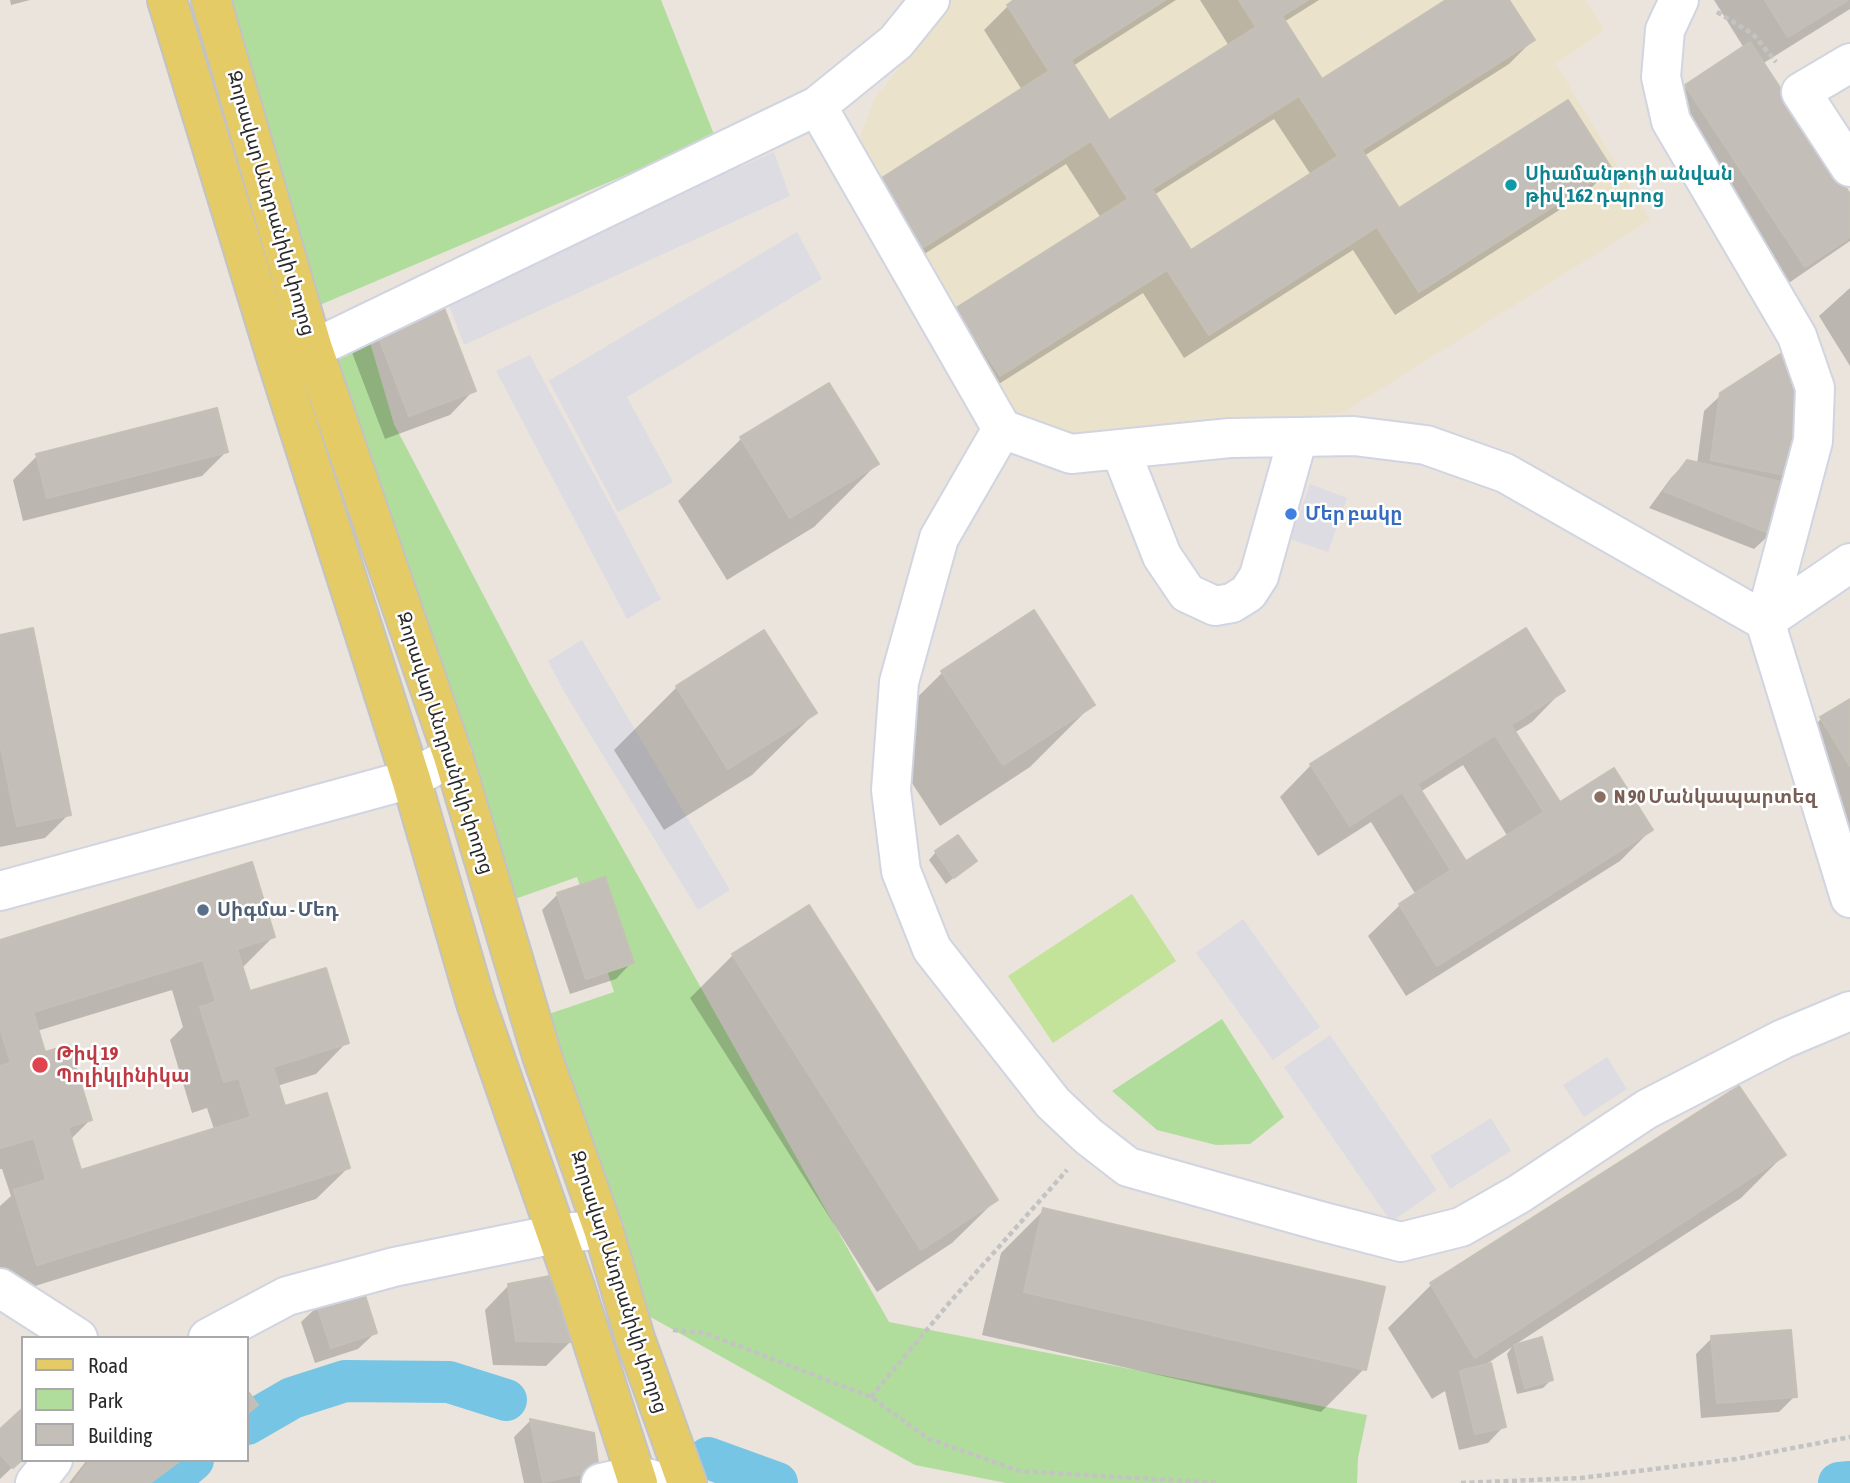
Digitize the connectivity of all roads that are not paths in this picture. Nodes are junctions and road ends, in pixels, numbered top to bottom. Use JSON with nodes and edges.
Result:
{"nodes":[{"id":1,"x":167,"y":0,"type":"edge"},
{"id":2,"x":211,"y":0,"type":"edge"},
{"id":3,"x":930,"y":0,"type":"edge"},
{"id":4,"x":1694,"y":3,"type":"edge"},
{"id":5,"x":1850,"y":63,"type":"edge"},
{"id":6,"x":817,"y":106,"type":"junction"},
{"id":7,"x":1850,"y":167,"type":"edge"},
{"id":8,"x":313,"y":349,"type":"junction"},
{"id":9,"x":277,"y":360,"type":"junction"},
{"id":10,"x":1002,"y":429,"type":"junction"},
{"id":11,"x":1298,"y":437,"type":"junction"},
{"id":12,"x":1120,"y":449,"type":"junction"},
{"id":13,"x":1850,"y":563,"type":"edge"},
{"id":14,"x":1765,"y":621,"type":"junction"},
{"id":15,"x":453,"y":755,"type":"junction"},
{"id":16,"x":411,"y":779,"type":"junction"},
{"id":17,"x":0,"y":891,"type":"edge"},
{"id":18,"x":1850,"y":898,"type":"edge"},
{"id":19,"x":1850,"y":1011,"type":"edge"},
{"id":20,"x":603,"y":1229,"type":"junction"},
{"id":21,"x":556,"y":1234,"type":"junction"},
{"id":22,"x":0,"y":1288,"type":"edge"},
{"id":23,"x":75,"y":1336,"type":"edge"},
{"id":24,"x":212,"y":1336,"type":"edge"},
{"id":25,"x":51,"y":1462,"type":"edge"},
{"id":26,"x":635,"y":1481,"type":"edge"},
{"id":27,"x":35,"y":1483,"type":"edge"},
{"id":28,"x":687,"y":1483,"type":"edge"}],
"edges":[{"from":1,"to":9,"type":"main road","name":"Զորավար Անդրանիկի փողոց"},
{"from":2,"to":8,"type":"main road","name":"Զորավար Անդրանիկի փողոց"},
{"from":3,"to":6,"type":"lane"},
{"from":4,"to":14,"type":"lane"},
{"from":5,"to":7,"type":"lane"},
{"from":6,"to":8,"type":"lane"},
{"from":6,"to":10,"type":"lane"},
{"from":8,"to":9,"type":"main road"},
{"from":8,"to":15,"type":"main road","name":"Զորավար Անդրանիկի փողոց"},
{"from":9,"to":16,"type":"main road","name":"Զորավար Անդրանիկի փողոց"},
{"from":10,"to":12,"type":"lane"},
{"from":10,"to":19,"type":"lane"},
{"from":11,"to":12,"type":"lane"},
{"from":11,"to":12,"type":"lane"},
{"from":11,"to":14,"type":"lane"},
{"from":13,"to":14,"type":"lane"},
{"from":14,"to":18,"type":"lane"},
{"from":15,"to":16,"type":"lane"},
{"from":15,"to":20,"type":"main road","name":"Զորավար Անդրանիկի փողոց"},
{"from":16,"to":17,"type":"lane"},
{"from":16,"to":21,"type":"main road","name":"Զորավար Անդրանիկի փողոց"},
{"from":20,"to":21,"type":"lane"},
{"from":20,"to":28,"type":"main road","name":"Զորավար Անդրանիկի փողոց"},
{"from":21,"to":24,"type":"lane"},
{"from":21,"to":26,"type":"main road","name":"Զորավար Անդրանիկի փողոց"},
{"from":22,"to":23,"type":"lane"},
{"from":25,"to":27,"type":"lane"}]}
